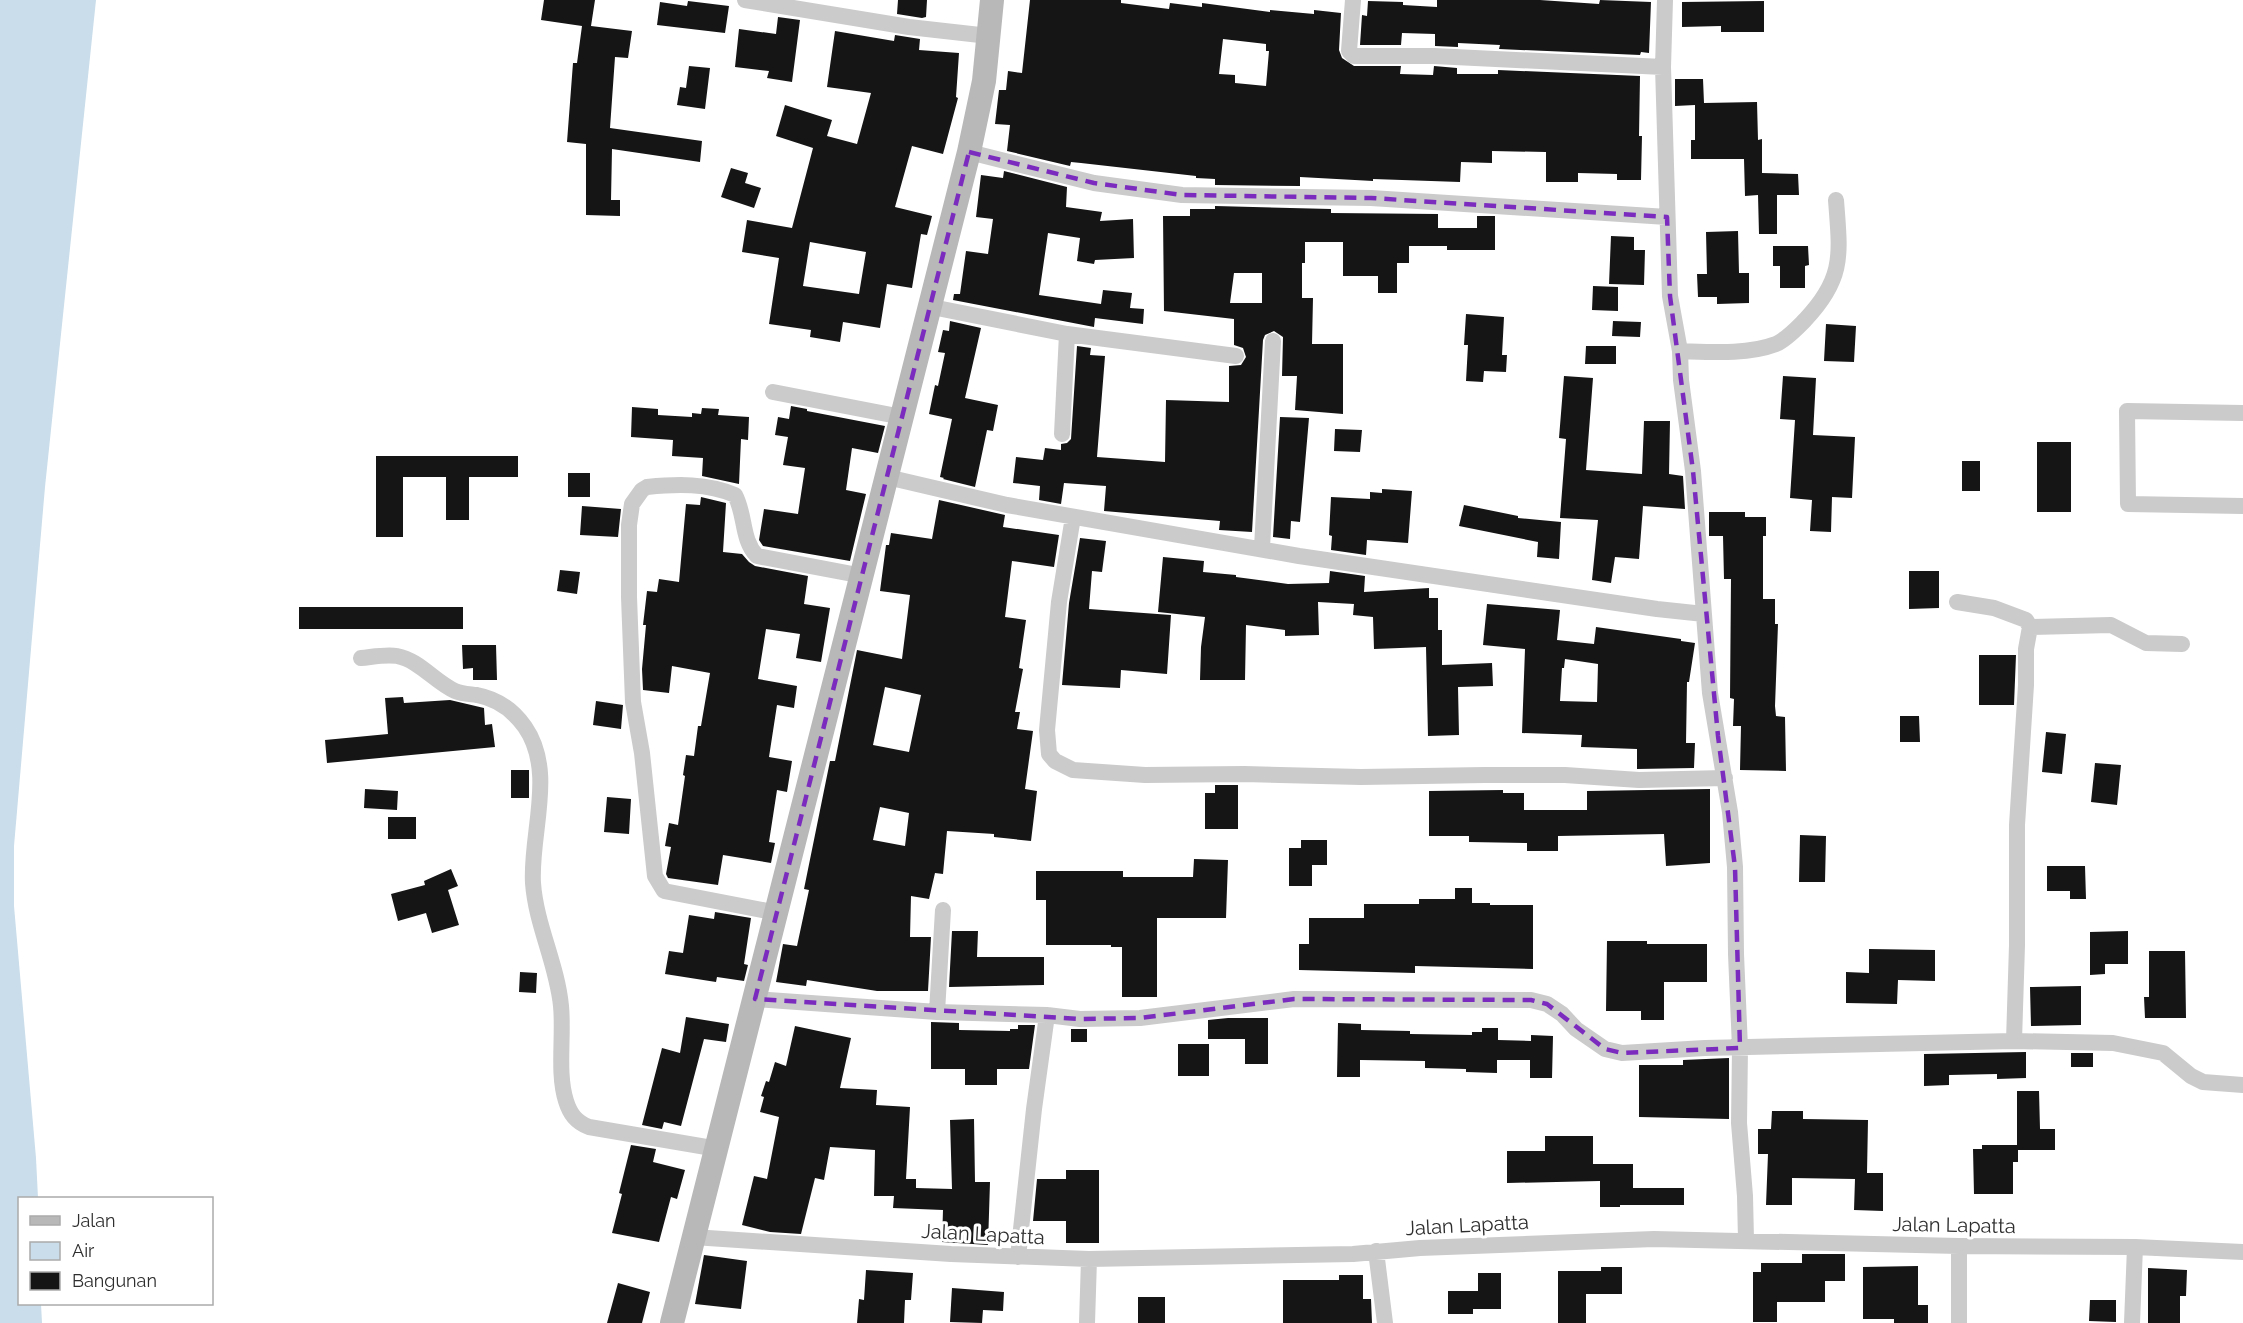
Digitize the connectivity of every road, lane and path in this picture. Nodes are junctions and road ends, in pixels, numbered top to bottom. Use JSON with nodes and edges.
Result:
{"nodes":[{"id":1,"x":744,"y":0,"type":"edge"},
{"id":2,"x":992,"y":0,"type":"edge"},
{"id":3,"x":1353,"y":0,"type":"edge"},
{"id":4,"x":1665,"y":0,"type":"edge"},
{"id":5,"x":790,"y":4,"type":"edge"},
{"id":6,"x":989,"y":36,"type":"junction"},
{"id":7,"x":1663,"y":68,"type":"junction"},
{"id":8,"x":969,"y":152,"type":"junction"},
{"id":9,"x":1836,"y":200,"type":"dead end"},
{"id":10,"x":1667,"y":217,"type":"junction"},
{"id":11,"x":932,"y":307,"type":"junction"},
{"id":12,"x":1067,"y":334,"type":"junction"},
{"id":13,"x":1273,"y":341,"type":"dead end"},
{"id":14,"x":1680,"y":351,"type":"junction"},
{"id":15,"x":1236,"y":356,"type":"dead end"},
{"id":16,"x":772,"y":392,"type":"dead end"},
{"id":17,"x":2243,"y":413,"type":"edge"},
{"id":18,"x":902,"y":417,"type":"junction"},
{"id":19,"x":1062,"y":434,"type":"dead end"},
{"id":20,"x":887,"y":477,"type":"junction"},
{"id":21,"x":2243,"y":506,"type":"edge"},
{"id":22,"x":1073,"y":517,"type":"junction"},
{"id":23,"x":1262,"y":548,"type":"junction"},
{"id":24,"x":863,"y":576,"type":"junction"},
{"id":25,"x":1957,"y":602,"type":"dead end"},
{"id":26,"x":1704,"y":614,"type":"junction"},
{"id":27,"x":2030,"y":627,"type":"junction"},
{"id":28,"x":2182,"y":644,"type":"dead end"},
{"id":29,"x":361,"y":658,"type":"dead end"},
{"id":30,"x":1725,"y":778,"type":"junction"},
{"id":31,"x":943,"y":910,"type":"dead end"},
{"id":32,"x":778,"y":913,"type":"junction"},
{"id":33,"x":755,"y":999,"type":"junction"},
{"id":34,"x":937,"y":1012,"type":"junction"},
{"id":35,"x":1047,"y":1015,"type":"junction"},
{"id":36,"x":2014,"y":1041,"type":"junction"},
{"id":37,"x":1740,"y":1048,"type":"junction"},
{"id":38,"x":2243,"y":1085,"type":"edge"},
{"id":39,"x":718,"y":1149,"type":"junction"},
{"id":40,"x":693,"y":1237,"type":"junction"},
{"id":41,"x":1746,"y":1240,"type":"junction"},
{"id":42,"x":1959,"y":1246,"type":"junction"},
{"id":43,"x":2135,"y":1247,"type":"junction"},
{"id":44,"x":1376,"y":1251,"type":"junction"},
{"id":45,"x":2243,"y":1252,"type":"edge"},
{"id":46,"x":1018,"y":1257,"type":"junction"},
{"id":47,"x":1089,"y":1259,"type":"junction"},
{"id":48,"x":672,"y":1323,"type":"edge"},
{"id":49,"x":1087,"y":1323,"type":"edge"},
{"id":50,"x":1385,"y":1323,"type":"edge"},
{"id":51,"x":1959,"y":1323,"type":"edge"},
{"id":52,"x":2132,"y":1323,"type":"edge"}],
"edges":[{"from":1,"to":5,"type":"street"},
{"from":2,"to":6,"type":"main road"},
{"from":3,"to":7,"type":"street"},
{"from":4,"to":7,"type":"street"},
{"from":5,"to":6,"type":"street"},
{"from":6,"to":8,"type":"main road"},
{"from":7,"to":10,"type":"street"},
{"from":8,"to":10,"type":"street"},
{"from":8,"to":11,"type":"main road"},
{"from":9,"to":14,"type":"street"},
{"from":10,"to":14,"type":"street"},
{"from":11,"to":12,"type":"street"},
{"from":11,"to":18,"type":"main road"},
{"from":12,"to":15,"type":"street"},
{"from":12,"to":19,"type":"street"},
{"from":13,"to":23,"type":"street"},
{"from":14,"to":26,"type":"street"},
{"from":16,"to":18,"type":"street"},
{"from":17,"to":21,"type":"street"},
{"from":18,"to":20,"type":"main road"},
{"from":20,"to":22,"type":"street"},
{"from":20,"to":24,"type":"main road"},
{"from":22,"to":23,"type":"street"},
{"from":22,"to":30,"type":"street"},
{"from":23,"to":26,"type":"street"},
{"from":24,"to":32,"type":"main road"},
{"from":24,"to":32,"type":"street"},
{"from":25,"to":27,"type":"street"},
{"from":26,"to":30,"type":"street"},
{"from":27,"to":28,"type":"street"},
{"from":27,"to":36,"type":"street"},
{"from":29,"to":39,"type":"street"},
{"from":30,"to":37,"type":"street"},
{"from":31,"to":34,"type":"street"},
{"from":32,"to":33,"type":"main road"},
{"from":33,"to":34,"type":"street"},
{"from":33,"to":39,"type":"main road"},
{"from":34,"to":35,"type":"street"},
{"from":35,"to":37,"type":"street"},
{"from":35,"to":46,"type":"street"},
{"from":36,"to":37,"type":"street"},
{"from":36,"to":38,"type":"street"},
{"from":37,"to":41,"type":"street"},
{"from":39,"to":40,"type":"main road"},
{"from":40,"to":46,"type":"street","name":"Jalan Lapatta"},
{"from":40,"to":48,"type":"main road"},
{"from":41,"to":42,"type":"street","name":"Jalan Lapatta"},
{"from":41,"to":44,"type":"street","name":"Jalan Lapatta"},
{"from":42,"to":43,"type":"street","name":"Jalan Lapatta"},
{"from":42,"to":51,"type":"street"},
{"from":43,"to":45,"type":"street","name":"Jalan Lapatta"},
{"from":43,"to":52,"type":"street"},
{"from":44,"to":47,"type":"street","name":"Jalan Lapatta"},
{"from":44,"to":50,"type":"street"},
{"from":46,"to":47,"type":"street","name":"Jalan Lapatta"},
{"from":47,"to":49,"type":"street"}]}
